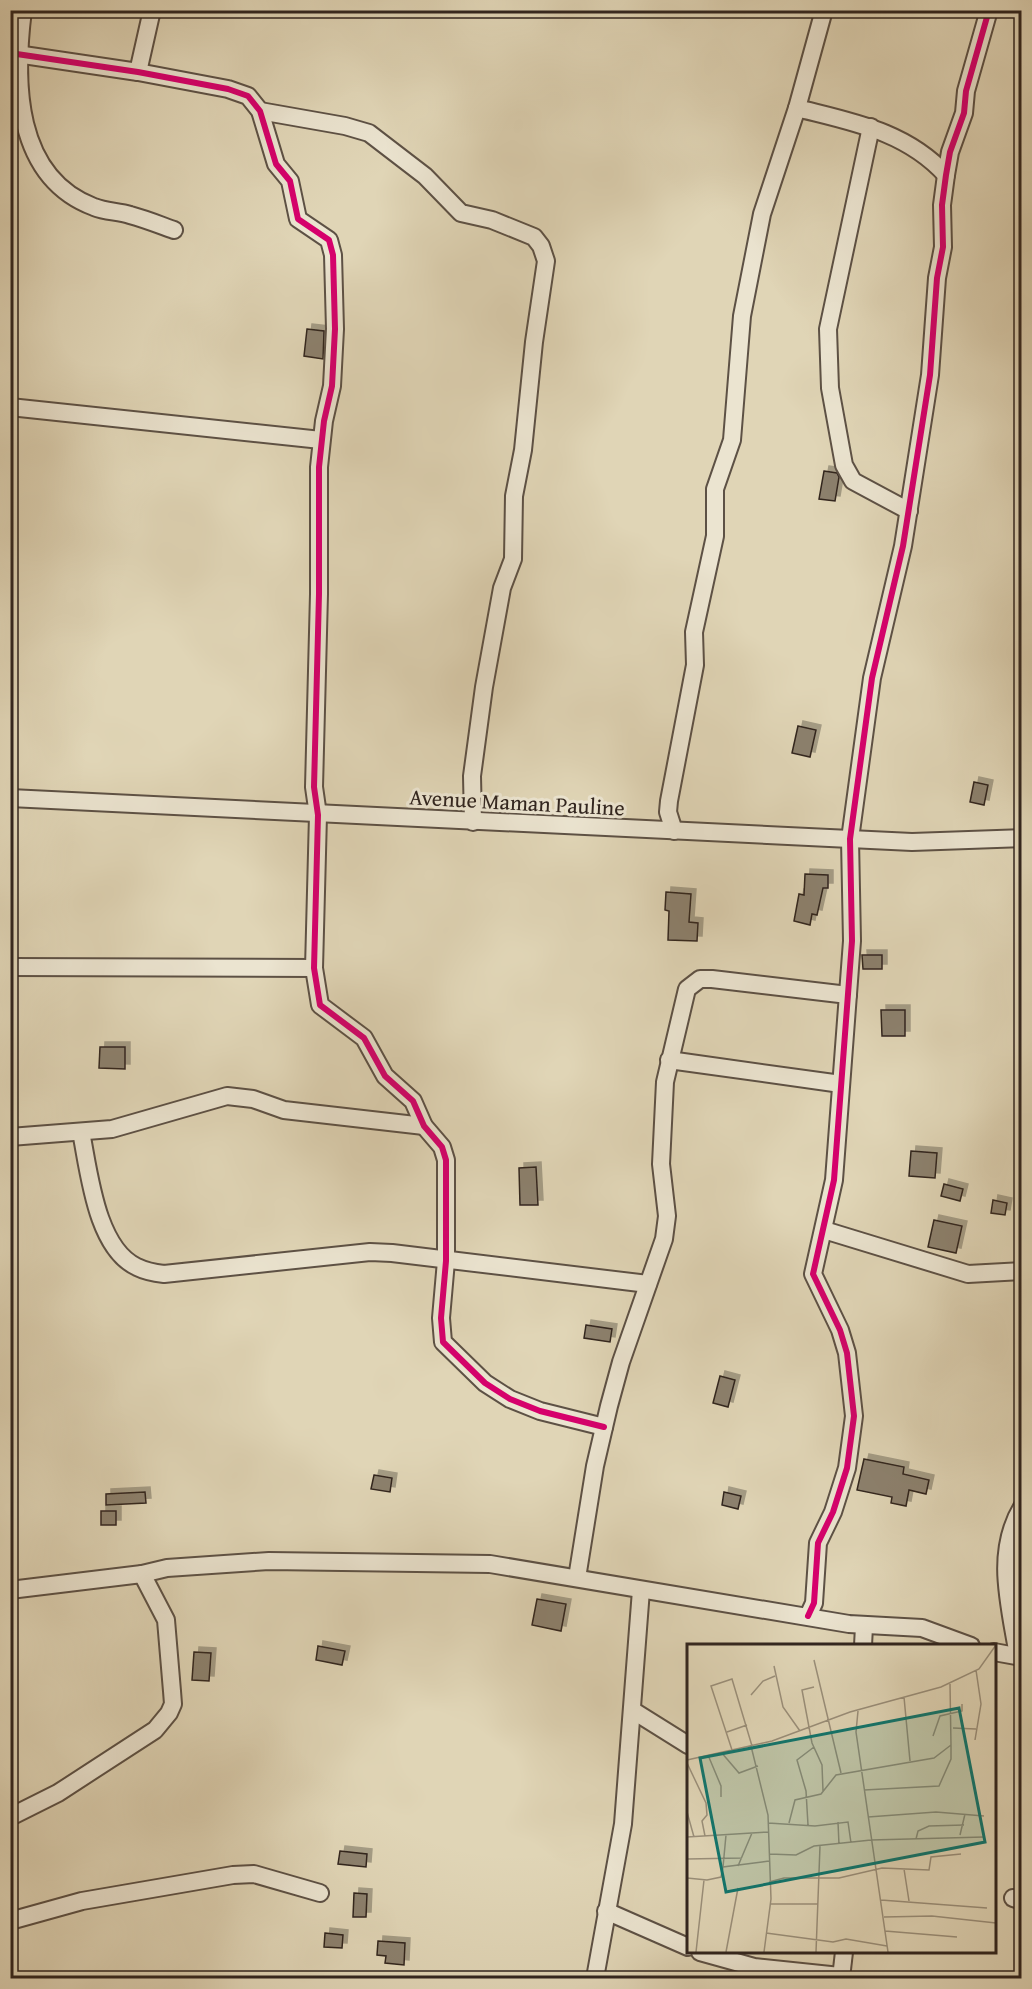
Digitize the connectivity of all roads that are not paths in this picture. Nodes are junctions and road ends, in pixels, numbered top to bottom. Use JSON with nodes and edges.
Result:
{"nodes":[{"id":1,"x":23,"y":10,"type":"edge"},
{"id":2,"x":152,"y":10,"type":"edge"},
{"id":3,"x":824,"y":10,"type":"edge"},
{"id":4,"x":989,"y":10,"type":"edge"},
{"id":5,"x":14,"y":54,"type":"edge"},
{"id":6,"x":138,"y":72,"type":"junction"},
{"id":7,"x":797,"y":108,"type":"junction"},
{"id":8,"x":260,"y":111,"type":"junction"},
{"id":9,"x":872,"y":127,"type":"junction"},
{"id":10,"x":946,"y":175,"type":"junction"},
{"id":11,"x":174,"y":230,"type":"dead end"},
{"id":12,"x":10,"y":407,"type":"edge"},
{"id":13,"x":321,"y":440,"type":"junction"},
{"id":14,"x":909,"y":511,"type":"junction"},
{"id":15,"x":10,"y":798,"type":"edge"},
{"id":16,"x":318,"y":815,"type":"junction"},
{"id":17,"x":473,"y":822,"type":"junction"},
{"id":18,"x":674,"y":831,"type":"junction"},
{"id":19,"x":1022,"y":838,"type":"edge"},
{"id":20,"x":850,"y":839,"type":"junction"},
{"id":21,"x":10,"y":967,"type":"edge"},
{"id":22,"x":314,"y":968,"type":"junction"},
{"id":23,"x":848,"y":995,"type":"junction"},
{"id":24,"x":669,"y":1060,"type":"junction"},
{"id":25,"x":842,"y":1084,"type":"junction"},
{"id":26,"x":424,"y":1126,"type":"junction"},
{"id":27,"x":81,"y":1132,"type":"junction"},
{"id":28,"x":10,"y":1137,"type":"edge"},
{"id":29,"x":824,"y":1230,"type":"junction"},
{"id":30,"x":446,"y":1261,"type":"junction"},
{"id":31,"x":1022,"y":1271,"type":"edge"},
{"id":32,"x":648,"y":1284,"type":"junction"},
{"id":33,"x":604,"y":1427,"type":"junction"},
{"id":34,"x":1022,"y":1507,"type":"edge"},
{"id":35,"x":142,"y":1574,"type":"junction"},
{"id":36,"x":577,"y":1578,"type":"junction"},
{"id":37,"x":10,"y":1590,"type":"edge"},
{"id":38,"x":641,"y":1590,"type":"junction"},
{"id":39,"x":808,"y":1616,"type":"junction"},
{"id":40,"x":864,"y":1626,"type":"junction"},
{"id":41,"x":863,"y":1644,"type":"edge"},
{"id":42,"x":966,"y":1644,"type":"edge"},
{"id":43,"x":996,"y":1652,"type":"edge"},
{"id":44,"x":1020,"y":1657,"type":"edge"},
{"id":45,"x":632,"y":1710,"type":"junction"},
{"id":46,"x":687,"y":1744,"type":"edge"},
{"id":47,"x":10,"y":1816,"type":"edge"},
{"id":48,"x":320,"y":1893,"type":"dead end"},
{"id":49,"x":606,"y":1911,"type":"junction"},
{"id":50,"x":10,"y":1921,"type":"edge"},
{"id":51,"x":687,"y":1947,"type":"edge"},
{"id":52,"x":704,"y":1953,"type":"edge"},
{"id":53,"x":844,"y":1953,"type":"edge"},
{"id":54,"x":755,"y":1966,"type":"edge"},
{"id":55,"x":840,"y":1977,"type":"edge"},
{"id":56,"x":595,"y":1978,"type":"edge"}],
"edges":[{"from":1,"to":5,"type":"street"},
{"from":2,"to":6,"type":"street"},
{"from":3,"to":7,"type":"street"},
{"from":4,"to":10,"type":"street"},
{"from":5,"to":6,"type":"street"},
{"from":5,"to":11,"type":"street"},
{"from":6,"to":8,"type":"street"},
{"from":7,"to":9,"type":"street"},
{"from":7,"to":18,"type":"street"},
{"from":8,"to":13,"type":"street"},
{"from":8,"to":17,"type":"street"},
{"from":9,"to":10,"type":"street"},
{"from":9,"to":14,"type":"street"},
{"from":10,"to":14,"type":"street"},
{"from":12,"to":13,"type":"street"},
{"from":13,"to":16,"type":"street"},
{"from":14,"to":20,"type":"street"},
{"from":15,"to":16,"type":"street","name":"Avenue Maman Pauline"},
{"from":16,"to":17,"type":"street","name":"Avenue Maman Pauline"},
{"from":16,"to":22,"type":"street"},
{"from":17,"to":18,"type":"street","name":"Avenue Maman Pauline"},
{"from":18,"to":20,"type":"street","name":"Avenue Maman Pauline"},
{"from":19,"to":20,"type":"street","name":"Avenue Maman Pauline"},
{"from":20,"to":23,"type":"street"},
{"from":21,"to":22,"type":"street"},
{"from":22,"to":26,"type":"street"},
{"from":23,"to":24,"type":"street"},
{"from":23,"to":25,"type":"street"},
{"from":24,"to":25,"type":"street"},
{"from":24,"to":32,"type":"street"},
{"from":25,"to":29,"type":"street"},
{"from":26,"to":27,"type":"street"},
{"from":26,"to":30,"type":"street"},
{"from":27,"to":28,"type":"street"},
{"from":27,"to":30,"type":"street"},
{"from":29,"to":31,"type":"street"},
{"from":29,"to":39,"type":"street"},
{"from":30,"to":32,"type":"street"},
{"from":30,"to":33,"type":"street"},
{"from":32,"to":33,"type":"street"},
{"from":33,"to":36,"type":"street"},
{"from":34,"to":44,"type":"street"},
{"from":35,"to":36,"type":"street"},
{"from":35,"to":37,"type":"street"},
{"from":35,"to":47,"type":"street"},
{"from":36,"to":38,"type":"street"},
{"from":38,"to":39,"type":"street"},
{"from":38,"to":45,"type":"street"},
{"from":39,"to":40,"type":"street"},
{"from":40,"to":41,"type":"street"},
{"from":40,"to":42,"type":"street"},
{"from":43,"to":44,"type":"street"},
{"from":45,"to":46,"type":"street"},
{"from":45,"to":49,"type":"street"},
{"from":48,"to":50,"type":"street"},
{"from":49,"to":51,"type":"street"},
{"from":49,"to":56,"type":"street"},
{"from":52,"to":54,"type":"street"},
{"from":53,"to":55,"type":"street"},
{"from":54,"to":55,"type":"street"}]}
